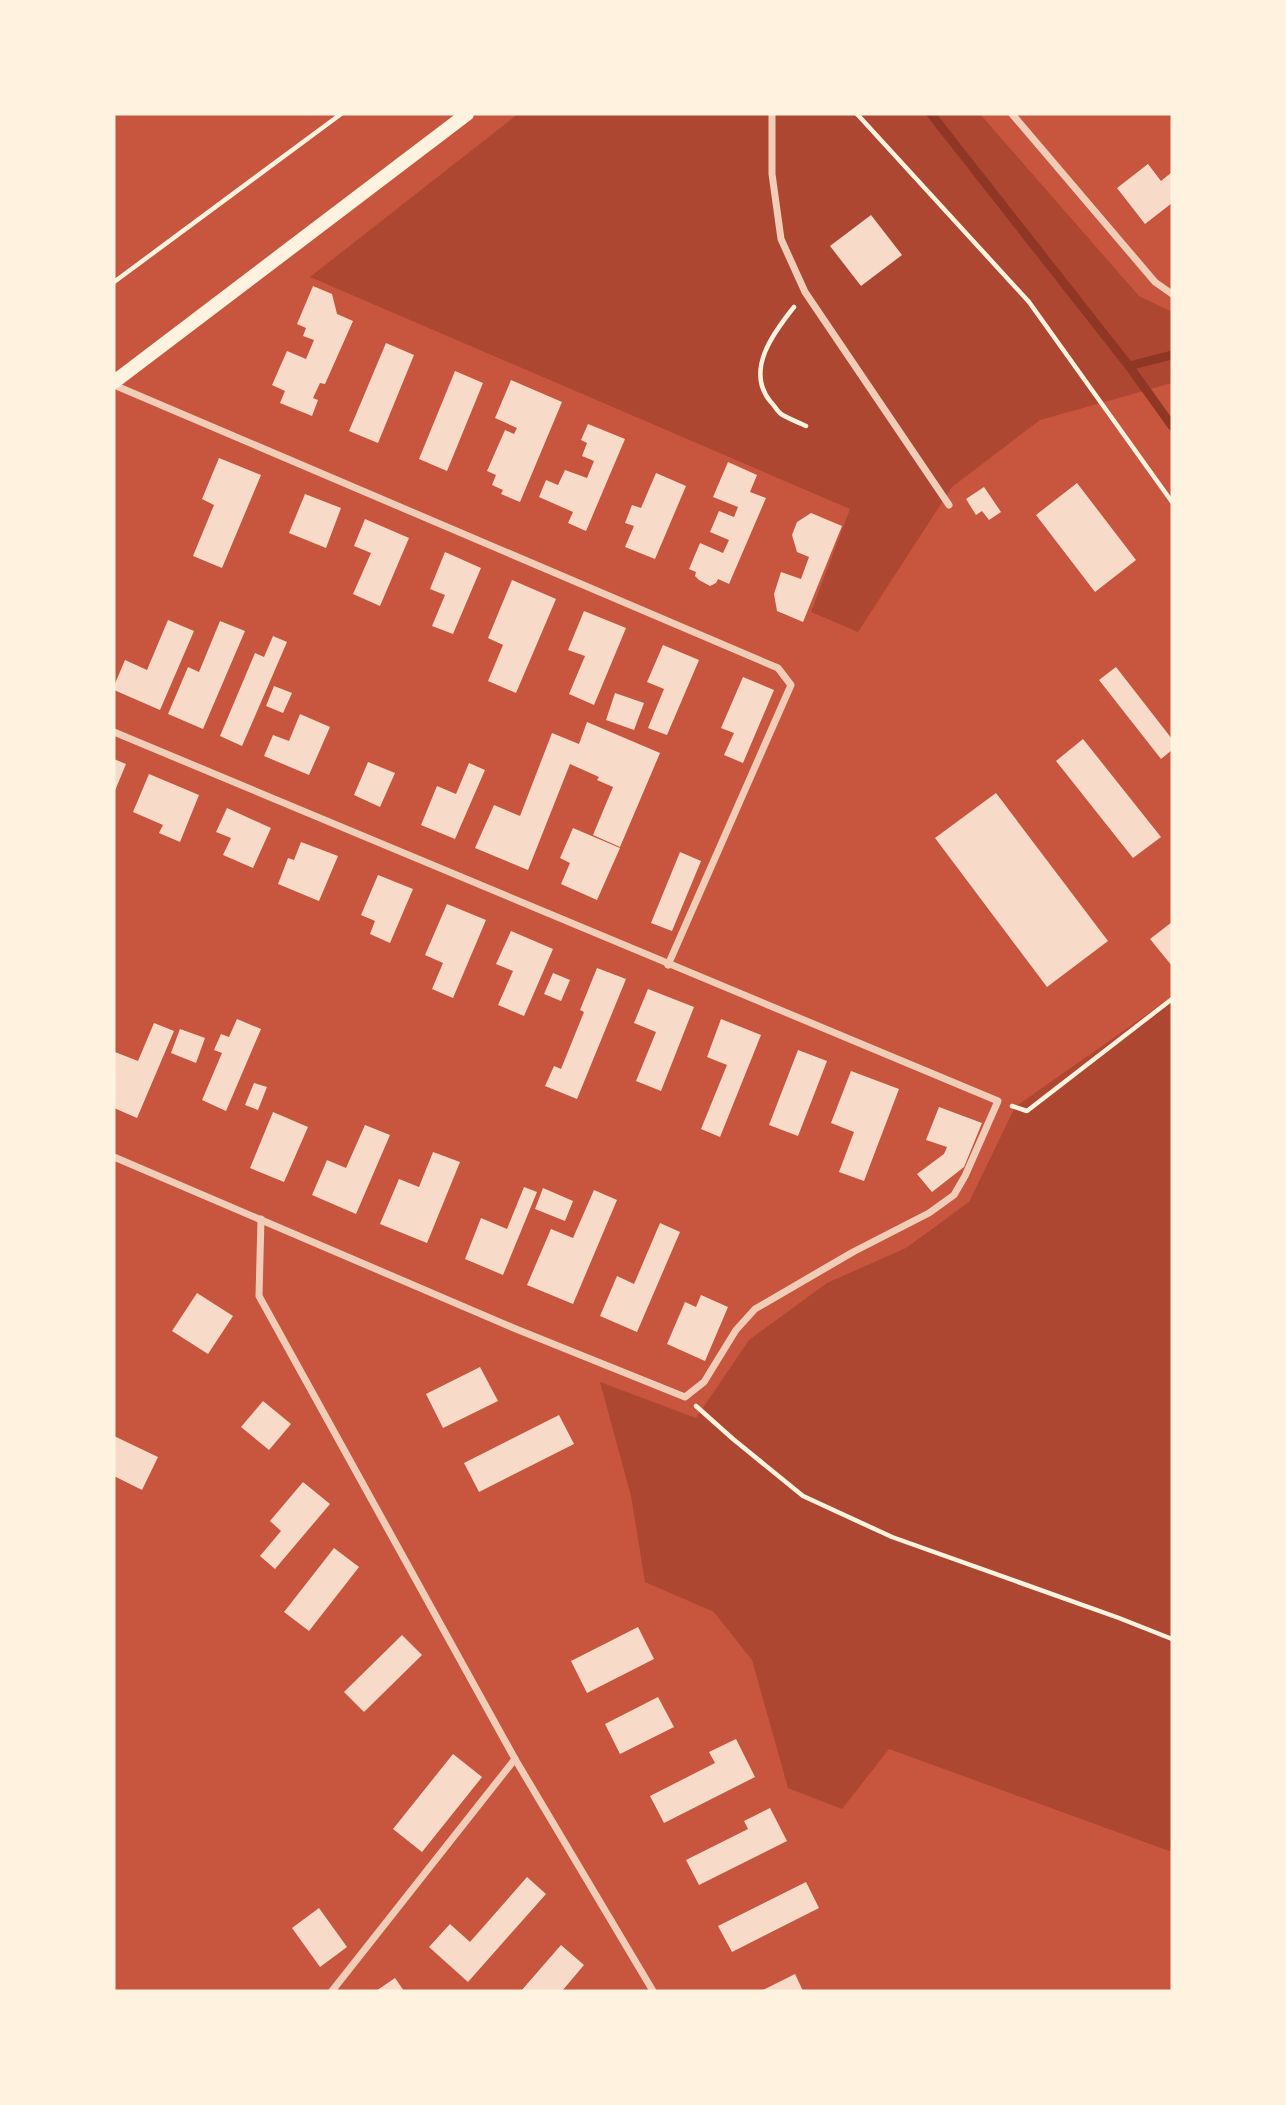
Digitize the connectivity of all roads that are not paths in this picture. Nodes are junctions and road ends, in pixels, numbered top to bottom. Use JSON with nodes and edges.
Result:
{"nodes":[{"id":1,"x":467,"y":114,"type":"edge"},
{"id":2,"x":772,"y":114,"type":"edge"},
{"id":3,"x":1012,"y":114,"type":"edge"},
{"id":4,"x":1172,"y":294,"type":"edge"},
{"id":5,"x":114,"y":383,"type":"edge"},
{"id":6,"x":949,"y":505,"type":"dead end"},
{"id":7,"x":114,"y":732,"type":"edge"},
{"id":8,"x":668,"y":965,"type":"junction"},
{"id":9,"x":114,"y":1157,"type":"edge"},
{"id":10,"x":261,"y":1219,"type":"junction"},
{"id":11,"x":515,"y":1759,"type":"junction"},
{"id":12,"x":332,"y":1991,"type":"edge"},
{"id":13,"x":653,"y":1991,"type":"edge"}],
"edges":[{"from":1,"to":5,"type":"main road"},
{"from":2,"to":6,"type":"street"},
{"from":3,"to":4,"type":"street"},
{"from":5,"to":8,"type":"street"},
{"from":7,"to":8,"type":"street"},
{"from":8,"to":10,"type":"street"},
{"from":9,"to":10,"type":"street"},
{"from":10,"to":11,"type":"street"},
{"from":11,"to":12,"type":"street"},
{"from":11,"to":13,"type":"street"}]}
